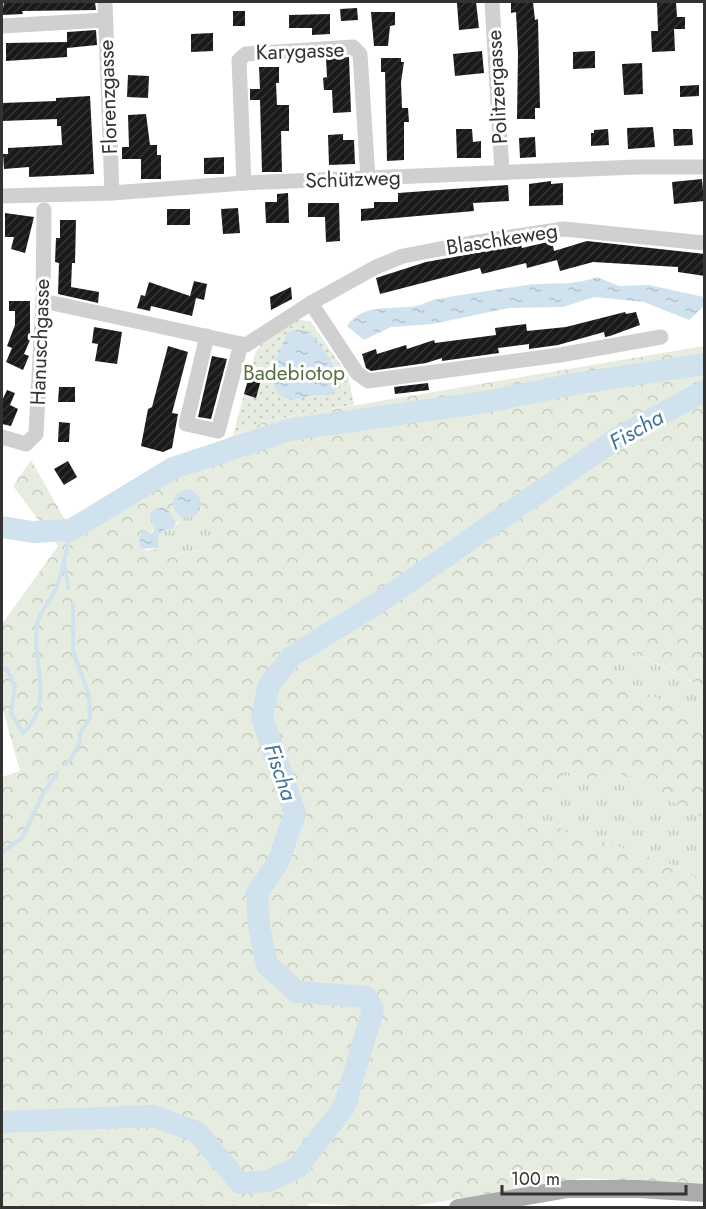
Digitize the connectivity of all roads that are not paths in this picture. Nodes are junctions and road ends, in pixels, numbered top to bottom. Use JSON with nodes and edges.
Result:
{"nodes":[{"id":1,"x":105,"y":2,"type":"edge"},
{"id":2,"x":492,"y":2,"type":"edge"},
{"id":3,"x":105,"y":20,"type":"junction"},
{"id":4,"x":2,"y":26,"type":"edge"},
{"id":5,"x":705,"y":167,"type":"edge"},
{"id":6,"x":502,"y":172,"type":"junction"},
{"id":7,"x":368,"y":179,"type":"junction"},
{"id":8,"x":244,"y":183,"type":"junction"},
{"id":9,"x":112,"y":193,"type":"junction"},
{"id":10,"x":2,"y":196,"type":"edge"},
{"id":11,"x":44,"y":210,"type":"dead end"},
{"id":12,"x":705,"y":243,"type":"edge"},
{"id":13,"x":43,"y":301,"type":"junction"},
{"id":14,"x":314,"y":301,"type":"junction"},
{"id":15,"x":207,"y":336,"type":"junction"},
{"id":16,"x":661,"y":337,"type":"dead end"},
{"id":17,"x":241,"y":344,"type":"junction"},
{"id":18,"x":2,"y":437,"type":"edge"},
{"id":19,"x":705,"y":1193,"type":"edge"},
{"id":20,"x":458,"y":1208,"type":"edge"}],
"edges":[{"from":1,"to":3,"type":"street","name":"Florenzgasse"},
{"from":2,"to":6,"type":"street","name":"Politzergasse"},
{"from":3,"to":4,"type":"street"},
{"from":3,"to":9,"type":"street","name":"Florenzgasse"},
{"from":5,"to":6,"type":"street","name":"Schützweg"},
{"from":6,"to":7,"type":"street","name":"Schützweg"},
{"from":7,"to":8,"type":"street","name":"Schützweg"},
{"from":7,"to":8,"type":"street","name":"Karygasse"},
{"from":8,"to":9,"type":"street","name":"Schützweg"},
{"from":9,"to":10,"type":"street","name":"Schützweg"},
{"from":11,"to":13,"type":"street","name":"Hanuschgasse"},
{"from":12,"to":14,"type":"street","name":"Blaschkeweg"},
{"from":13,"to":15,"type":"street"},
{"from":13,"to":18,"type":"street","name":"Hanuschgasse"},
{"from":14,"to":16,"type":"street"},
{"from":14,"to":17,"type":"street","name":"Blaschkeweg"},
{"from":15,"to":17,"type":"street"},
{"from":15,"to":17,"type":"street"},
{"from":19,"to":20,"type":"main road"}]}
